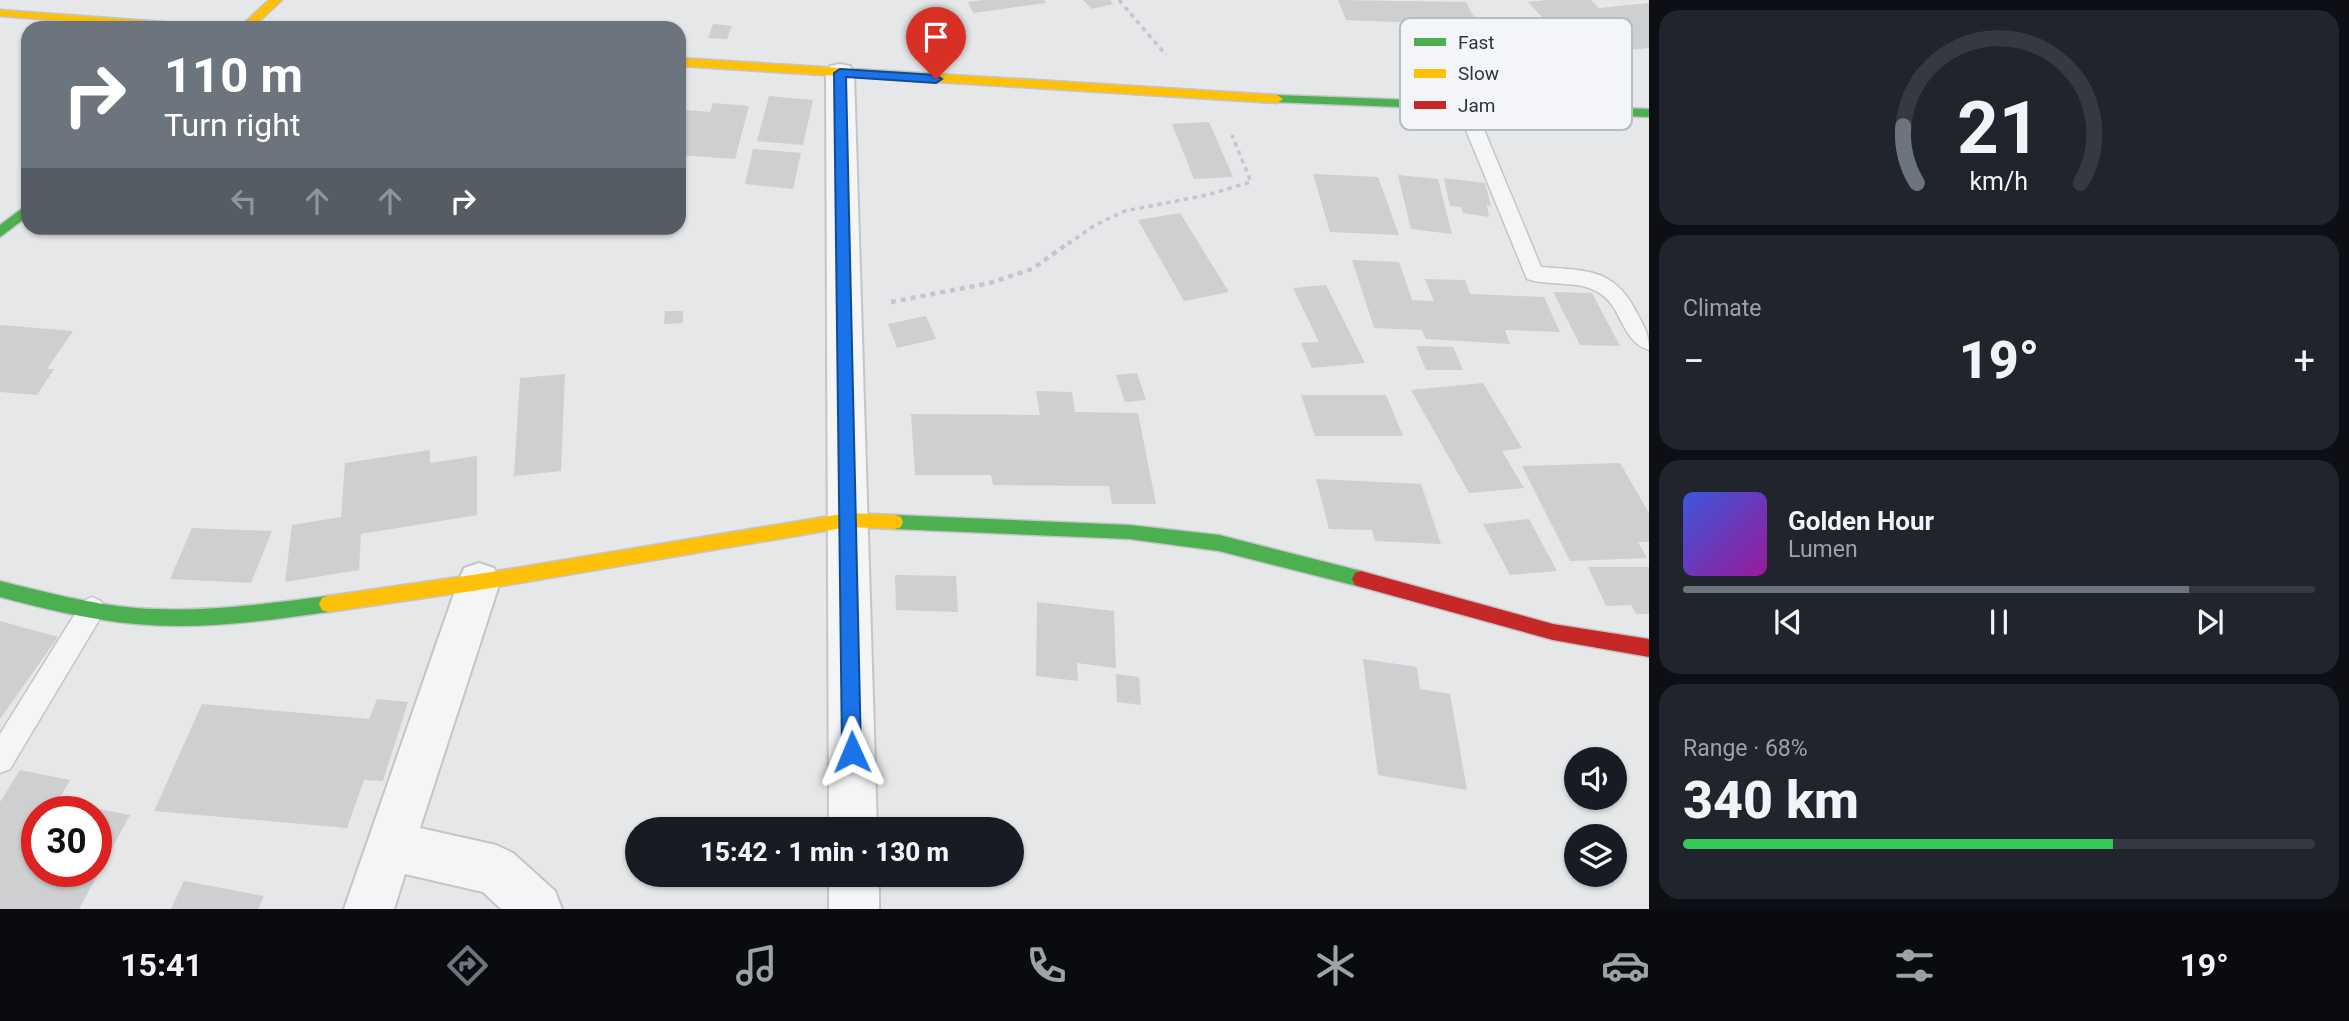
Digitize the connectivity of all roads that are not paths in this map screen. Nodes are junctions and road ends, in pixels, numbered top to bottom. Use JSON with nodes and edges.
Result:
{"nodes":[{"id":1,"x":276,"y":0,"type":"edge"},
{"id":2,"x":0,"y":13,"type":"edge"},
{"id":3,"x":109,"y":21,"type":"edge"},
{"id":4,"x":253,"y":21,"type":"edge"},
{"id":5,"x":686,"y":62,"type":"edge"},
{"id":6,"x":840,"y":73,"type":"junction"},
{"id":7,"x":1400,"y":105,"type":"edge"},
{"id":8,"x":1475,"y":130,"type":"edge"},
{"id":9,"x":21,"y":215,"type":"edge"},
{"id":10,"x":0,"y":232,"type":"edge"},
{"id":11,"x":1649,"y":342,"type":"edge"},
{"id":12,"x":848,"y":520,"type":"junction"},
{"id":13,"x":479,"y":582,"type":"junction"},
{"id":14,"x":0,"y":589,"type":"edge"},
{"id":15,"x":92,"y":609,"type":"junction"},
{"id":16,"x":1649,"y":648,"type":"edge"},
{"id":17,"x":0,"y":759,"type":"edge"},
{"id":18,"x":853,"y":817,"type":"edge"},
{"id":19,"x":391,"y":846,"type":"junction"},
{"id":20,"x":854,"y":887,"type":"edge"},
{"id":21,"x":369,"y":909,"type":"edge"},
{"id":22,"x":537,"y":909,"type":"edge"},
{"id":23,"x":855,"y":909,"type":"edge"}],
"edges":[{"from":1,"to":4,"type":"street"},
{"from":2,"to":3,"type":"street"},
{"from":5,"to":6,"type":"street"},
{"from":6,"to":7,"type":"street"},
{"from":6,"to":12,"type":"street"},
{"from":8,"to":11,"type":"lane"},
{"from":9,"to":10,"type":"street"},
{"from":12,"to":13,"type":"street"},
{"from":12,"to":16,"type":"street"},
{"from":12,"to":18,"type":"street"},
{"from":13,"to":15,"type":"street"},
{"from":13,"to":19,"type":"street"},
{"from":14,"to":15,"type":"street"},
{"from":15,"to":17,"type":"lane"},
{"from":19,"to":21,"type":"street"},
{"from":19,"to":22,"type":"street"},
{"from":20,"to":23,"type":"street"}]}
